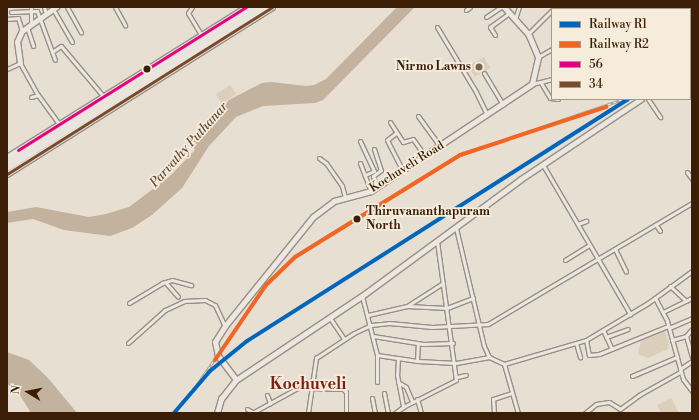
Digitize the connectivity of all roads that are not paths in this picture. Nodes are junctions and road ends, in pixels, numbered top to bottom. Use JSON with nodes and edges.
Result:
{"nodes":[{"id":1,"x":44,"y":7,"type":"edge"},
{"id":2,"x":66,"y":7,"type":"edge"},
{"id":3,"x":115,"y":7,"type":"edge"},
{"id":4,"x":192,"y":7,"type":"edge"},
{"id":5,"x":246,"y":7,"type":"edge"},
{"id":6,"x":255,"y":7,"type":"edge"},
{"id":7,"x":265,"y":7,"type":"edge"},
{"id":8,"x":272,"y":7,"type":"edge"},
{"id":9,"x":470,"y":7,"type":"edge"},
{"id":10,"x":501,"y":7,"type":"edge"},
{"id":11,"x":504,"y":7,"type":"edge"},
{"id":12,"x":519,"y":7,"type":"edge"},
{"id":13,"x":678,"y":7,"type":"edge"},
{"id":14,"x":54,"y":8,"type":"edge"},
{"id":15,"x":674,"y":8,"type":"edge"},
{"id":16,"x":31,"y":9,"type":"edge"},
{"id":17,"x":466,"y":10,"type":"dead end"},
{"id":18,"x":551,"y":10,"type":"edge"},
{"id":19,"x":10,"y":12,"type":"dead end"},
{"id":20,"x":509,"y":13,"type":"junction"},
{"id":21,"x":46,"y":14,"type":"junction"},
{"id":22,"x":486,"y":17,"type":"dead end"},
{"id":23,"x":7,"y":19,"type":"edge"},
{"id":24,"x":39,"y":19,"type":"junction"},
{"id":25,"x":514,"y":19,"type":"junction"},
{"id":26,"x":125,"y":25,"type":"dead end"},
{"id":27,"x":29,"y":26,"type":"junction"},
{"id":28,"x":437,"y":27,"type":"dead end"},
{"id":29,"x":22,"y":31,"type":"junction"},
{"id":30,"x":81,"y":32,"type":"dead end"},
{"id":31,"x":218,"y":33,"type":"junction"},
{"id":32,"x":528,"y":34,"type":"junction"},
{"id":33,"x":201,"y":35,"type":"junction"},
{"id":34,"x":495,"y":35,"type":"dead end"},
{"id":35,"x":72,"y":42,"type":"dead end"},
{"id":36,"x":34,"y":46,"type":"dead end"},
{"id":37,"x":551,"y":50,"type":"edge"},
{"id":38,"x":52,"y":52,"type":"junction"},
{"id":39,"x":538,"y":57,"type":"junction"},
{"id":40,"x":55,"y":60,"type":"dead end"},
{"id":41,"x":20,"y":63,"type":"junction"},
{"id":42,"x":7,"y":69,"type":"edge"},
{"id":43,"x":484,"y":72,"type":"dead end"},
{"id":44,"x":551,"y":79,"type":"edge"},
{"id":45,"x":541,"y":83,"type":"junction"},
{"id":46,"x":532,"y":84,"type":"junction"},
{"id":47,"x":38,"y":95,"type":"junction"},
{"id":48,"x":104,"y":96,"type":"junction"},
{"id":49,"x":31,"y":97,"type":"dead end"},
{"id":50,"x":551,"y":98,"type":"edge"},
{"id":51,"x":639,"y":100,"type":"edge"},
{"id":52,"x":649,"y":100,"type":"edge"},
{"id":53,"x":503,"y":105,"type":"junction"},
{"id":54,"x":487,"y":115,"type":"junction"},
{"id":55,"x":418,"y":116,"type":"dead end"},
{"id":56,"x":660,"y":117,"type":"dead end"},
{"id":57,"x":390,"y":122,"type":"dead end"},
{"id":58,"x":59,"y":124,"type":"junction"},
{"id":59,"x":396,"y":133,"type":"junction"},
{"id":60,"x":53,"y":139,"type":"junction"},
{"id":61,"x":62,"y":139,"type":"junction"},
{"id":62,"x":360,"y":141,"type":"dead end"},
{"id":63,"x":440,"y":146,"type":"junction"},
{"id":64,"x":374,"y":149,"type":"dead end"},
{"id":65,"x":424,"y":155,"type":"junction"},
{"id":66,"x":7,"y":157,"type":"edge"},
{"id":67,"x":319,"y":158,"type":"dead end"},
{"id":68,"x":7,"y":162,"type":"edge"},
{"id":69,"x":360,"y":163,"type":"dead end"},
{"id":70,"x":543,"y":164,"type":"junction"},
{"id":71,"x":7,"y":168,"type":"edge"},
{"id":72,"x":402,"y":170,"type":"junction"},
{"id":73,"x":688,"y":172,"type":"dead end"},
{"id":74,"x":7,"y":174,"type":"edge"},
{"id":75,"x":365,"y":175,"type":"junction"},
{"id":76,"x":692,"y":179,"type":"edge"},
{"id":77,"x":376,"y":186,"type":"junction"},
{"id":78,"x":371,"y":191,"type":"junction"},
{"id":79,"x":345,"y":197,"type":"junction"},
{"id":80,"x":692,"y":203,"type":"edge"},
{"id":81,"x":586,"y":221,"type":"dead end"},
{"id":82,"x":578,"y":224,"type":"junction"},
{"id":83,"x":656,"y":225,"type":"junction"},
{"id":84,"x":456,"y":228,"type":"junction"},
{"id":85,"x":660,"y":231,"type":"dead end"},
{"id":86,"x":437,"y":242,"type":"junction"},
{"id":87,"x":589,"y":245,"type":"junction"},
{"id":88,"x":614,"y":249,"type":"junction"},
{"id":89,"x":598,"y":259,"type":"junction"},
{"id":90,"x":564,"y":260,"type":"dead end"},
{"id":91,"x":692,"y":271,"type":"edge"},
{"id":92,"x":626,"y":272,"type":"dead end"},
{"id":93,"x":166,"y":283,"type":"junction"},
{"id":94,"x":443,"y":283,"type":"junction"},
{"id":95,"x":191,"y":285,"type":"dead end"},
{"id":96,"x":670,"y":286,"type":"junction"},
{"id":97,"x":362,"y":296,"type":"junction"},
{"id":98,"x":178,"y":297,"type":"dead end"},
{"id":99,"x":473,"y":298,"type":"junction"},
{"id":100,"x":655,"y":298,"type":"junction"},
{"id":101,"x":692,"y":298,"type":"edge"},
{"id":102,"x":686,"y":301,"type":"junction"},
{"id":103,"x":129,"y":304,"type":"dead end"},
{"id":104,"x":407,"y":306,"type":"junction"},
{"id":105,"x":447,"y":308,"type":"junction"},
{"id":106,"x":663,"y":312,"type":"junction"},
{"id":107,"x":630,"y":314,"type":"junction"},
{"id":108,"x":368,"y":315,"type":"junction"},
{"id":109,"x":330,"y":318,"type":"junction"},
{"id":110,"x":692,"y":318,"type":"edge"},
{"id":111,"x":225,"y":326,"type":"junction"},
{"id":112,"x":371,"y":326,"type":"junction"},
{"id":113,"x":480,"y":326,"type":"junction"},
{"id":114,"x":451,"y":327,"type":"junction"},
{"id":115,"x":669,"y":327,"type":"junction"},
{"id":116,"x":628,"y":329,"type":"dead end"},
{"id":117,"x":692,"y":329,"type":"edge"},
{"id":118,"x":603,"y":330,"type":"junction"},
{"id":119,"x":373,"y":336,"type":"junction"},
{"id":120,"x":606,"y":336,"type":"junction"},
{"id":121,"x":686,"y":336,"type":"junction"},
{"id":122,"x":344,"y":339,"type":"junction"},
{"id":123,"x":586,"y":340,"type":"junction"},
{"id":124,"x":672,"y":340,"type":"junction"},
{"id":125,"x":128,"y":343,"type":"dead end"},
{"id":126,"x":453,"y":343,"type":"junction"},
{"id":127,"x":576,"y":343,"type":"junction"},
{"id":128,"x":418,"y":344,"type":"junction"},
{"id":129,"x":612,"y":349,"type":"junction"},
{"id":130,"x":377,"y":355,"type":"junction"},
{"id":131,"x":489,"y":357,"type":"junction"},
{"id":132,"x":580,"y":357,"type":"dead end"},
{"id":133,"x":677,"y":357,"type":"junction"},
{"id":134,"x":692,"y":357,"type":"edge"},
{"id":135,"x":398,"y":358,"type":"junction"},
{"id":136,"x":417,"y":361,"type":"junction"},
{"id":137,"x":692,"y":361,"type":"edge"},
{"id":138,"x":456,"y":363,"type":"junction"},
{"id":139,"x":504,"y":364,"type":"junction"},
{"id":140,"x":680,"y":370,"type":"junction"},
{"id":141,"x":466,"y":375,"type":"dead end"},
{"id":142,"x":632,"y":376,"type":"dead end"},
{"id":143,"x":457,"y":377,"type":"junction"},
{"id":144,"x":236,"y":380,"type":"junction"},
{"id":145,"x":312,"y":380,"type":"junction"},
{"id":146,"x":377,"y":382,"type":"dead end"},
{"id":147,"x":398,"y":382,"type":"junction"},
{"id":148,"x":311,"y":388,"type":"junction"},
{"id":149,"x":692,"y":391,"type":"edge"},
{"id":150,"x":384,"y":392,"type":"dead end"},
{"id":151,"x":512,"y":393,"type":"junction"},
{"id":152,"x":267,"y":395,"type":"dead end"},
{"id":153,"x":372,"y":398,"type":"dead end"},
{"id":154,"x":417,"y":398,"type":"junction"},
{"id":155,"x":412,"y":401,"type":"junction"},
{"id":156,"x":270,"y":403,"type":"junction"},
{"id":157,"x":403,"y":407,"type":"junction"},
{"id":158,"x":247,"y":409,"type":"dead end"},
{"id":159,"x":591,"y":411,"type":"edge"},
{"id":160,"x":217,"y":413,"type":"edge"},
{"id":161,"x":253,"y":413,"type":"edge"},
{"id":162,"x":308,"y":413,"type":"edge"},
{"id":163,"x":346,"y":413,"type":"edge"},
{"id":164,"x":375,"y":413,"type":"edge"},
{"id":165,"x":388,"y":413,"type":"edge"},
{"id":166,"x":395,"y":413,"type":"edge"},
{"id":167,"x":421,"y":413,"type":"edge"},
{"id":168,"x":494,"y":413,"type":"edge"},
{"id":169,"x":518,"y":413,"type":"edge"},
{"id":170,"x":585,"y":413,"type":"edge"}],
"edges":[{"from":1,"to":21,"type":"street"},
{"from":2,"to":30,"type":"street"},
{"from":3,"to":26,"type":"street"},
{"from":4,"to":33,"type":"street"},
{"from":5,"to":31,"type":"street"},
{"from":6,"to":31,"type":"highway"},
{"from":7,"to":31,"type":"highway"},
{"from":8,"to":31,"type":"street"},
{"from":9,"to":17,"type":"street"},
{"from":10,"to":22,"type":"street"},
{"from":11,"to":20,"type":"street"},
{"from":12,"to":25,"type":"street"},
{"from":13,"to":15,"type":"street"},
{"from":14,"to":21,"type":"street"},
{"from":14,"to":35,"type":"street"},
{"from":16,"to":19,"type":"street"},
{"from":16,"to":24,"type":"street"},
{"from":16,"to":27,"type":"street"},
{"from":18,"to":32,"type":"street"},
{"from":20,"to":25,"type":"street"},
{"from":20,"to":34,"type":"street"},
{"from":21,"to":24,"type":"street"},
{"from":23,"to":29,"type":"street"},
{"from":24,"to":27,"type":"street"},
{"from":24,"to":38,"type":"street"},
{"from":25,"to":32,"type":"street"},
{"from":27,"to":29,"type":"street"},
{"from":27,"to":36,"type":"street"},
{"from":28,"to":54,"type":"street"},
{"from":29,"to":41,"type":"street"},
{"from":31,"to":33,"type":"street"},
{"from":31,"to":60,"type":"highway"},
{"from":31,"to":61,"type":"street"},
{"from":31,"to":68,"type":"highway"},
{"from":32,"to":39,"type":"street"},
{"from":33,"to":48,"type":"street"},
{"from":37,"to":39,"type":"street"},
{"from":38,"to":40,"type":"street"},
{"from":38,"to":48,"type":"street"},
{"from":39,"to":46,"type":"street"},
{"from":41,"to":42,"type":"street"},
{"from":41,"to":47,"type":"street"},
{"from":43,"to":53,"type":"street"},
{"from":44,"to":45,"type":"street"},
{"from":45,"to":46,"type":"street"},
{"from":45,"to":50,"type":"street"},
{"from":46,"to":53,"type":"street","name":"Kochuveli Road"},
{"from":47,"to":49,"type":"street"},
{"from":47,"to":58,"type":"street"},
{"from":48,"to":58,"type":"street"},
{"from":51,"to":70,"type":"street"},
{"from":52,"to":56,"type":"street"},
{"from":53,"to":54,"type":"street","name":"Kochuveli Road"},
{"from":54,"to":63,"type":"street","name":"Kochuveli Road"},
{"from":55,"to":63,"type":"street"},
{"from":57,"to":59,"type":"street"},
{"from":58,"to":66,"type":"street"},
{"from":59,"to":65,"type":"street"},
{"from":59,"to":72,"type":"street"},
{"from":60,"to":61,"type":"highway"},
{"from":60,"to":71,"type":"highway"},
{"from":61,"to":74,"type":"street"},
{"from":62,"to":75,"type":"street"},
{"from":63,"to":65,"type":"street","name":"Kochuveli Road"},
{"from":64,"to":77,"type":"street"},
{"from":65,"to":72,"type":"street","name":"Kochuveli Road"},
{"from":67,"to":79,"type":"street"},
{"from":69,"to":75,"type":"street"},
{"from":70,"to":82,"type":"street"},
{"from":70,"to":84,"type":"street"},
{"from":72,"to":77,"type":"street","name":"Kochuveli Road"},
{"from":73,"to":76,"type":"street"},
{"from":75,"to":78,"type":"street"},
{"from":77,"to":78,"type":"street","name":"Kochuveli Road"},
{"from":78,"to":79,"type":"street","name":"Kochuveli Road"},
{"from":79,"to":111,"type":"street","name":"Kochuveli Road"},
{"from":80,"to":83,"type":"street"},
{"from":81,"to":82,"type":"street"},
{"from":82,"to":87,"type":"street"},
{"from":83,"to":85,"type":"street"},
{"from":83,"to":88,"type":"street"},
{"from":84,"to":86,"type":"street"},
{"from":84,"to":99,"type":"street"},
{"from":86,"to":94,"type":"street"},
{"from":86,"to":97,"type":"street"},
{"from":87,"to":89,"type":"street"},
{"from":87,"to":90,"type":"street"},
{"from":88,"to":89,"type":"street"},
{"from":88,"to":92,"type":"street"},
{"from":89,"to":107,"type":"street"},
{"from":89,"to":113,"type":"street"},
{"from":91,"to":96,"type":"street"},
{"from":93,"to":95,"type":"street"},
{"from":93,"to":98,"type":"street"},
{"from":93,"to":103,"type":"street"},
{"from":94,"to":104,"type":"street"},
{"from":94,"to":105,"type":"street"},
{"from":96,"to":100,"type":"street"},
{"from":96,"to":102,"type":"street"},
{"from":97,"to":108,"type":"street"},
{"from":97,"to":109,"type":"street"},
{"from":99,"to":105,"type":"street"},
{"from":99,"to":113,"type":"street"},
{"from":100,"to":106,"type":"street"},
{"from":100,"to":107,"type":"street"},
{"from":101,"to":102,"type":"street"},
{"from":102,"to":106,"type":"street"},
{"from":104,"to":105,"type":"street"},
{"from":104,"to":108,"type":"street"},
{"from":105,"to":114,"type":"street"},
{"from":106,"to":115,"type":"street"},
{"from":107,"to":118,"type":"street"},
{"from":108,"to":112,"type":"street"},
{"from":109,"to":122,"type":"street"},
{"from":109,"to":144,"type":"street"},
{"from":110,"to":115,"type":"street"},
{"from":111,"to":125,"type":"street"},
{"from":111,"to":144,"type":"street","name":"Kochuveli Road"},
{"from":112,"to":114,"type":"street"},
{"from":112,"to":119,"type":"street"},
{"from":112,"to":122,"type":"street"},
{"from":113,"to":114,"type":"street"},
{"from":113,"to":131,"type":"street"},
{"from":114,"to":126,"type":"street"},
{"from":115,"to":124,"type":"street"},
{"from":115,"to":129,"type":"street"},
{"from":116,"to":120,"type":"street"},
{"from":117,"to":121,"type":"street"},
{"from":118,"to":120,"type":"street"},
{"from":118,"to":123,"type":"street"},
{"from":119,"to":128,"type":"street"},
{"from":119,"to":130,"type":"street"},
{"from":120,"to":129,"type":"street"},
{"from":121,"to":124,"type":"street"},
{"from":121,"to":134,"type":"street"},
{"from":122,"to":145,"type":"street"},
{"from":123,"to":127,"type":"street"},
{"from":123,"to":129,"type":"street"},
{"from":124,"to":133,"type":"street"},
{"from":126,"to":128,"type":"street"},
{"from":126,"to":138,"type":"street"},
{"from":127,"to":132,"type":"street"},
{"from":127,"to":139,"type":"street"},
{"from":128,"to":136,"type":"street"},
{"from":130,"to":135,"type":"street"},
{"from":130,"to":146,"type":"street"},
{"from":131,"to":138,"type":"street"},
{"from":131,"to":139,"type":"street"},
{"from":133,"to":140,"type":"street"},
{"from":133,"to":142,"type":"street"},
{"from":135,"to":136,"type":"street"},
{"from":135,"to":147,"type":"street"},
{"from":136,"to":138,"type":"street"},
{"from":137,"to":140,"type":"street"},
{"from":138,"to":143,"type":"street"},
{"from":139,"to":151,"type":"street"},
{"from":140,"to":149,"type":"street"},
{"from":140,"to":159,"type":"street"},
{"from":141,"to":143,"type":"street"},
{"from":143,"to":154,"type":"street"},
{"from":144,"to":160,"type":"street"},
{"from":145,"to":148,"type":"street"},
{"from":145,"to":156,"type":"street"},
{"from":147,"to":155,"type":"street"},
{"from":147,"to":157,"type":"street"},
{"from":148,"to":162,"type":"street"},
{"from":148,"to":163,"type":"street"},
{"from":150,"to":165,"type":"street"},
{"from":151,"to":168,"type":"street"},
{"from":151,"to":169,"type":"street"},
{"from":152,"to":156,"type":"street"},
{"from":153,"to":164,"type":"street"},
{"from":154,"to":155,"type":"street"},
{"from":154,"to":167,"type":"street"},
{"from":155,"to":157,"type":"street"},
{"from":156,"to":161,"type":"street"},
{"from":157,"to":166,"type":"street"},
{"from":158,"to":161,"type":"street"},
{"from":159,"to":170,"type":"street"}]}
